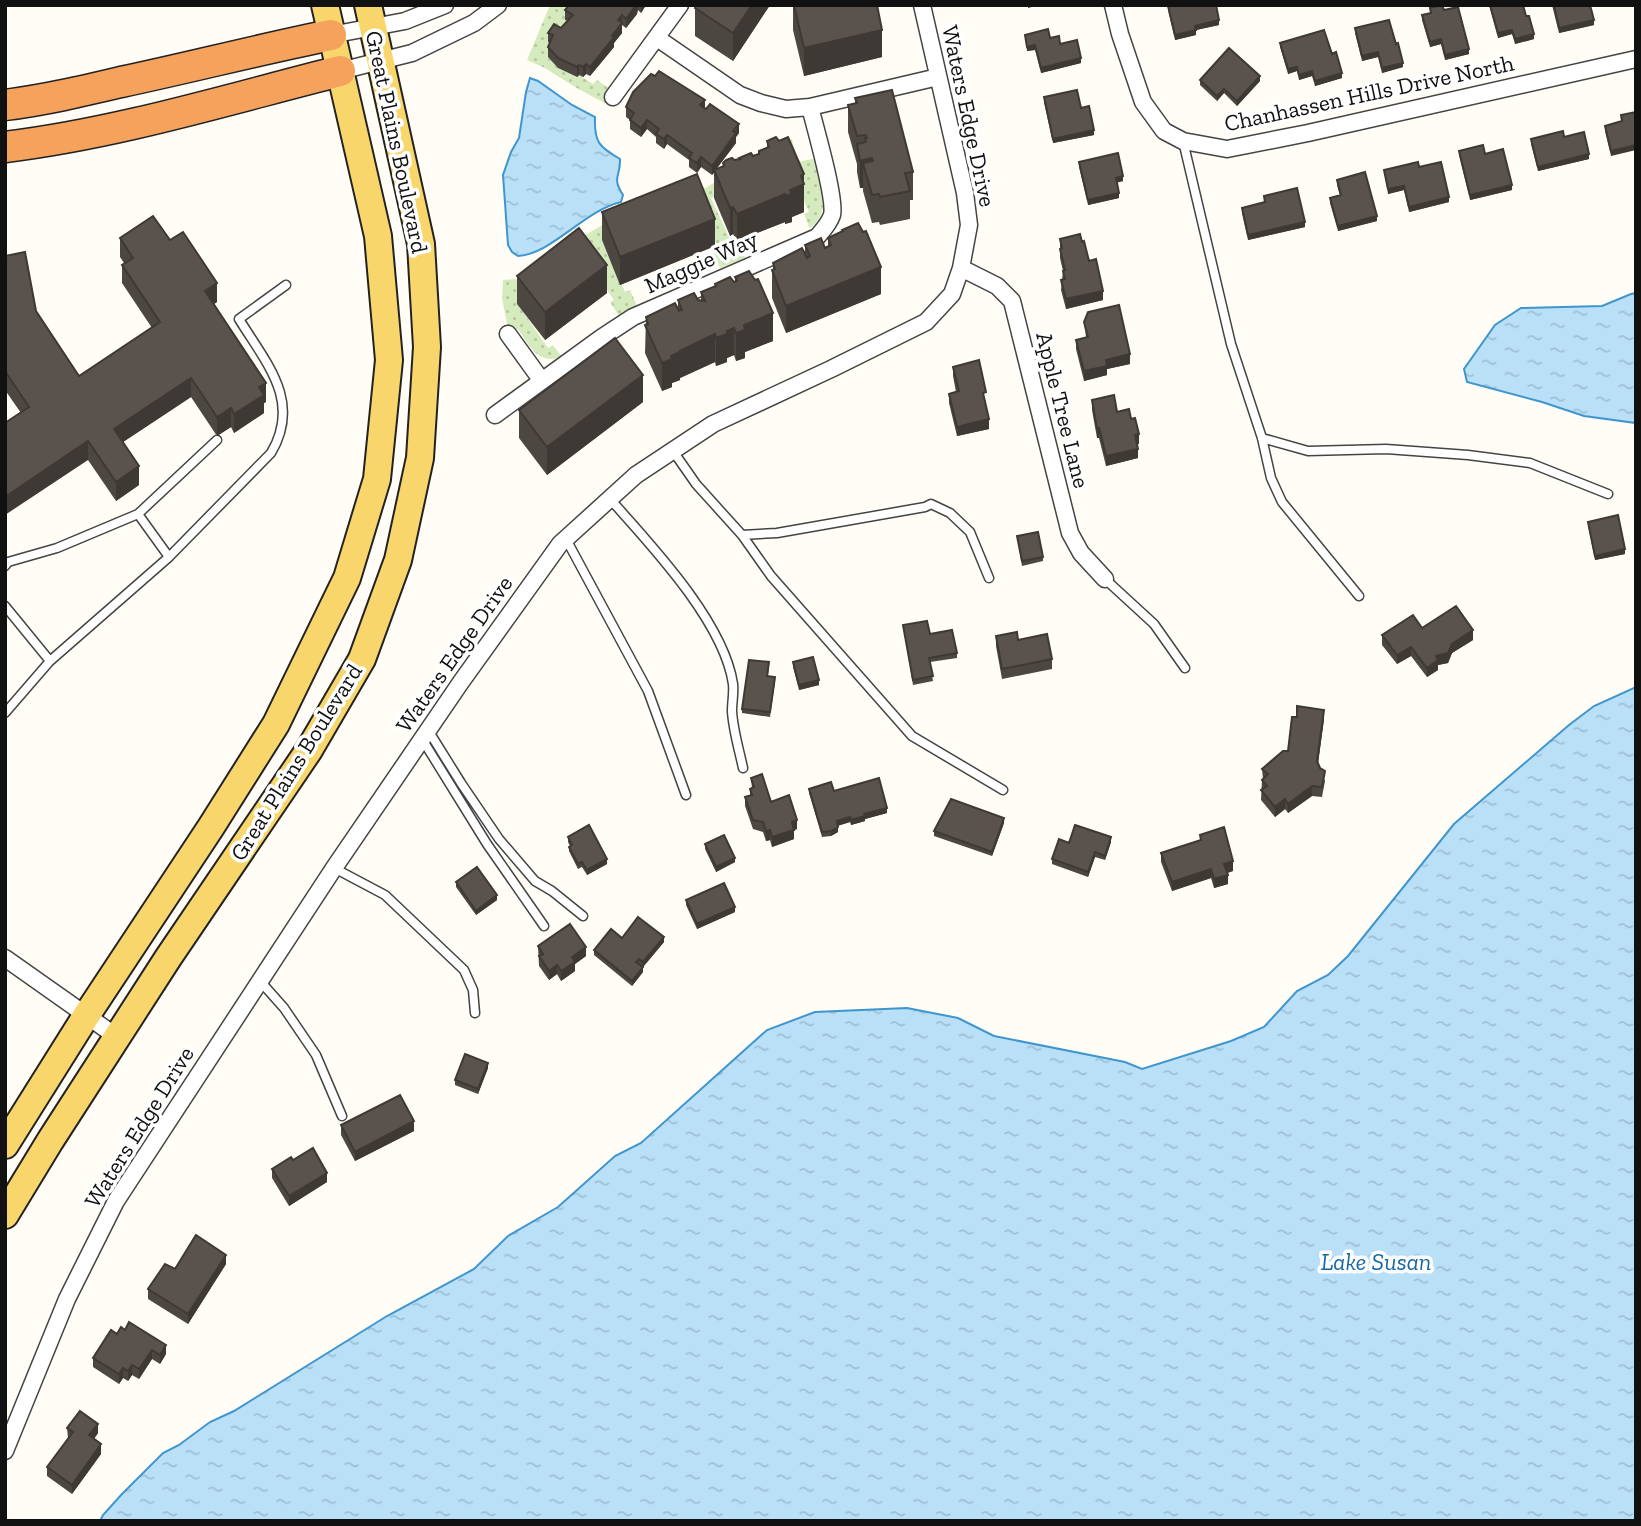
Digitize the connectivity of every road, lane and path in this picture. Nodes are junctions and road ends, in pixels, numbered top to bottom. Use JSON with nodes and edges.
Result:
{"nodes":[{"id":1,"x":325,"y":5,"type":"edge"},
{"id":2,"x":445,"y":5,"type":"edge"},
{"id":3,"x":498,"y":5,"type":"edge"},
{"id":4,"x":680,"y":5,"type":"edge"},
{"id":5,"x":922,"y":5,"type":"edge"},
{"id":6,"x":1113,"y":5,"type":"edge"},
{"id":7,"x":370,"y":16,"type":"edge"},
{"id":8,"x":331,"y":35,"type":"junction"},
{"id":9,"x":657,"y":38,"type":"junction"},
{"id":10,"x":1636,"y":59,"type":"edge"},
{"id":11,"x":381,"y":62,"type":"junction"},
{"id":12,"x":340,"y":71,"type":"junction"},
{"id":13,"x":938,"y":77,"type":"junction"},
{"id":14,"x":613,"y":97,"type":"dead end"},
{"id":15,"x":5,"y":104,"type":"edge"},
{"id":16,"x":810,"y":107,"type":"junction"},
{"id":17,"x":1183,"y":141,"type":"junction"},
{"id":18,"x":5,"y":147,"type":"edge"},
{"id":19,"x":961,"y":268,"type":"junction"},
{"id":20,"x":286,"y":285,"type":"dead end"},
{"id":21,"x":508,"y":334,"type":"dead end"},
{"id":22,"x":542,"y":381,"type":"junction"},
{"id":23,"x":495,"y":415,"type":"dead end"},
{"id":24,"x":1262,"y":438,"type":"junction"},
{"id":25,"x":217,"y":440,"type":"dead end"},
{"id":26,"x":673,"y":451,"type":"junction"},
{"id":27,"x":1608,"y":494,"type":"dead end"},
{"id":28,"x":610,"y":499,"type":"junction"},
{"id":29,"x":138,"y":514,"type":"junction"},
{"id":30,"x":742,"y":535,"type":"junction"},
{"id":31,"x":566,"y":539,"type":"junction"},
{"id":32,"x":169,"y":557,"type":"junction"},
{"id":33,"x":5,"y":566,"type":"edge"},
{"id":34,"x":989,"y":578,"type":"dead end"},
{"id":35,"x":1105,"y":579,"type":"joint"},
{"id":36,"x":1359,"y":596,"type":"dead end"},
{"id":37,"x":5,"y":606,"type":"edge"},
{"id":38,"x":50,"y":661,"type":"junction"},
{"id":39,"x":1185,"y":668,"type":"dead end"},
{"id":40,"x":5,"y":713,"type":"edge"},
{"id":41,"x":425,"y":734,"type":"junction"},
{"id":42,"x":744,"y":768,"type":"dead end"},
{"id":43,"x":1003,"y":790,"type":"dead end"},
{"id":44,"x":686,"y":795,"type":"dead end"},
{"id":45,"x":334,"y":867,"type":"junction"},
{"id":46,"x":583,"y":916,"type":"dead end"},
{"id":47,"x":544,"y":926,"type":"dead end"},
{"id":48,"x":5,"y":958,"type":"edge"},
{"id":49,"x":260,"y":981,"type":"junction"},
{"id":50,"x":475,"y":1013,"type":"dead end"},
{"id":51,"x":86,"y":1016,"type":"junction"},
{"id":52,"x":117,"y":1037,"type":"junction"},
{"id":53,"x":342,"y":1116,"type":"dead end"},
{"id":54,"x":5,"y":1145,"type":"edge"},
{"id":55,"x":5,"y":1215,"type":"edge"},
{"id":56,"x":5,"y":1451,"type":"edge"}],
"edges":[{"from":1,"to":8,"type":"main road","name":"Great Plains Boulevard"},
{"from":2,"to":7,"type":"street"},
{"from":3,"to":11,"type":"street"},
{"from":4,"to":9,"type":"street"},
{"from":5,"to":13,"type":"street","name":"Waters Edge Drive"},
{"from":6,"to":17,"type":"street","name":"Chanhassen Hills Drive North"},
{"from":7,"to":8,"type":"street"},
{"from":7,"to":11,"type":"main road","name":"Great Plains Boulevard"},
{"from":8,"to":12,"type":"main road","name":"Great Plains Boulevard"},
{"from":8,"to":15,"type":"highway"},
{"from":9,"to":14,"type":"street"},
{"from":9,"to":16,"type":"street"},
{"from":10,"to":17,"type":"street","name":"Chanhassen Hills Drive North"},
{"from":11,"to":12,"type":"street"},
{"from":11,"to":52,"type":"main road","name":"Great Plains Boulevard"},
{"from":12,"to":18,"type":"highway"},
{"from":12,"to":51,"type":"main road","name":"Great Plains Boulevard"},
{"from":13,"to":16,"type":"street"},
{"from":13,"to":19,"type":"street","name":"Waters Edge Drive"},
{"from":16,"to":22,"type":"street","name":"Maggie Way"},
{"from":17,"to":24,"type":"lane"},
{"from":19,"to":26,"type":"street","name":"Waters Edge Drive"},
{"from":19,"to":35,"type":"street","name":"Apple Tree Lane"},
{"from":20,"to":32,"type":"lane"},
{"from":21,"to":22,"type":"street"},
{"from":22,"to":23,"type":"street","name":"Maggie Way"},
{"from":24,"to":27,"type":"lane"},
{"from":24,"to":36,"type":"lane"},
{"from":25,"to":29,"type":"lane"},
{"from":26,"to":28,"type":"street","name":"Waters Edge Drive"},
{"from":26,"to":30,"type":"lane"},
{"from":28,"to":31,"type":"street","name":"Waters Edge Drive"},
{"from":28,"to":42,"type":"lane"},
{"from":29,"to":32,"type":"lane"},
{"from":29,"to":33,"type":"lane"},
{"from":30,"to":34,"type":"lane"},
{"from":30,"to":43,"type":"lane"},
{"from":31,"to":41,"type":"street","name":"Waters Edge Drive"},
{"from":31,"to":44,"type":"lane"},
{"from":32,"to":38,"type":"lane"},
{"from":35,"to":39,"type":"lane"},
{"from":37,"to":38,"type":"lane"},
{"from":38,"to":40,"type":"lane"},
{"from":41,"to":45,"type":"street","name":"Waters Edge Drive"},
{"from":41,"to":46,"type":"lane"},
{"from":41,"to":47,"type":"lane"},
{"from":45,"to":49,"type":"street","name":"Waters Edge Drive"},
{"from":45,"to":50,"type":"lane"},
{"from":48,"to":51,"type":"street"},
{"from":49,"to":53,"type":"lane"},
{"from":49,"to":56,"type":"street","name":"Waters Edge Drive"},
{"from":51,"to":52,"type":"street"},
{"from":51,"to":54,"type":"main road","name":"Great Plains Boulevard"},
{"from":52,"to":55,"type":"main road","name":"Great Plains Boulevard"}]}
